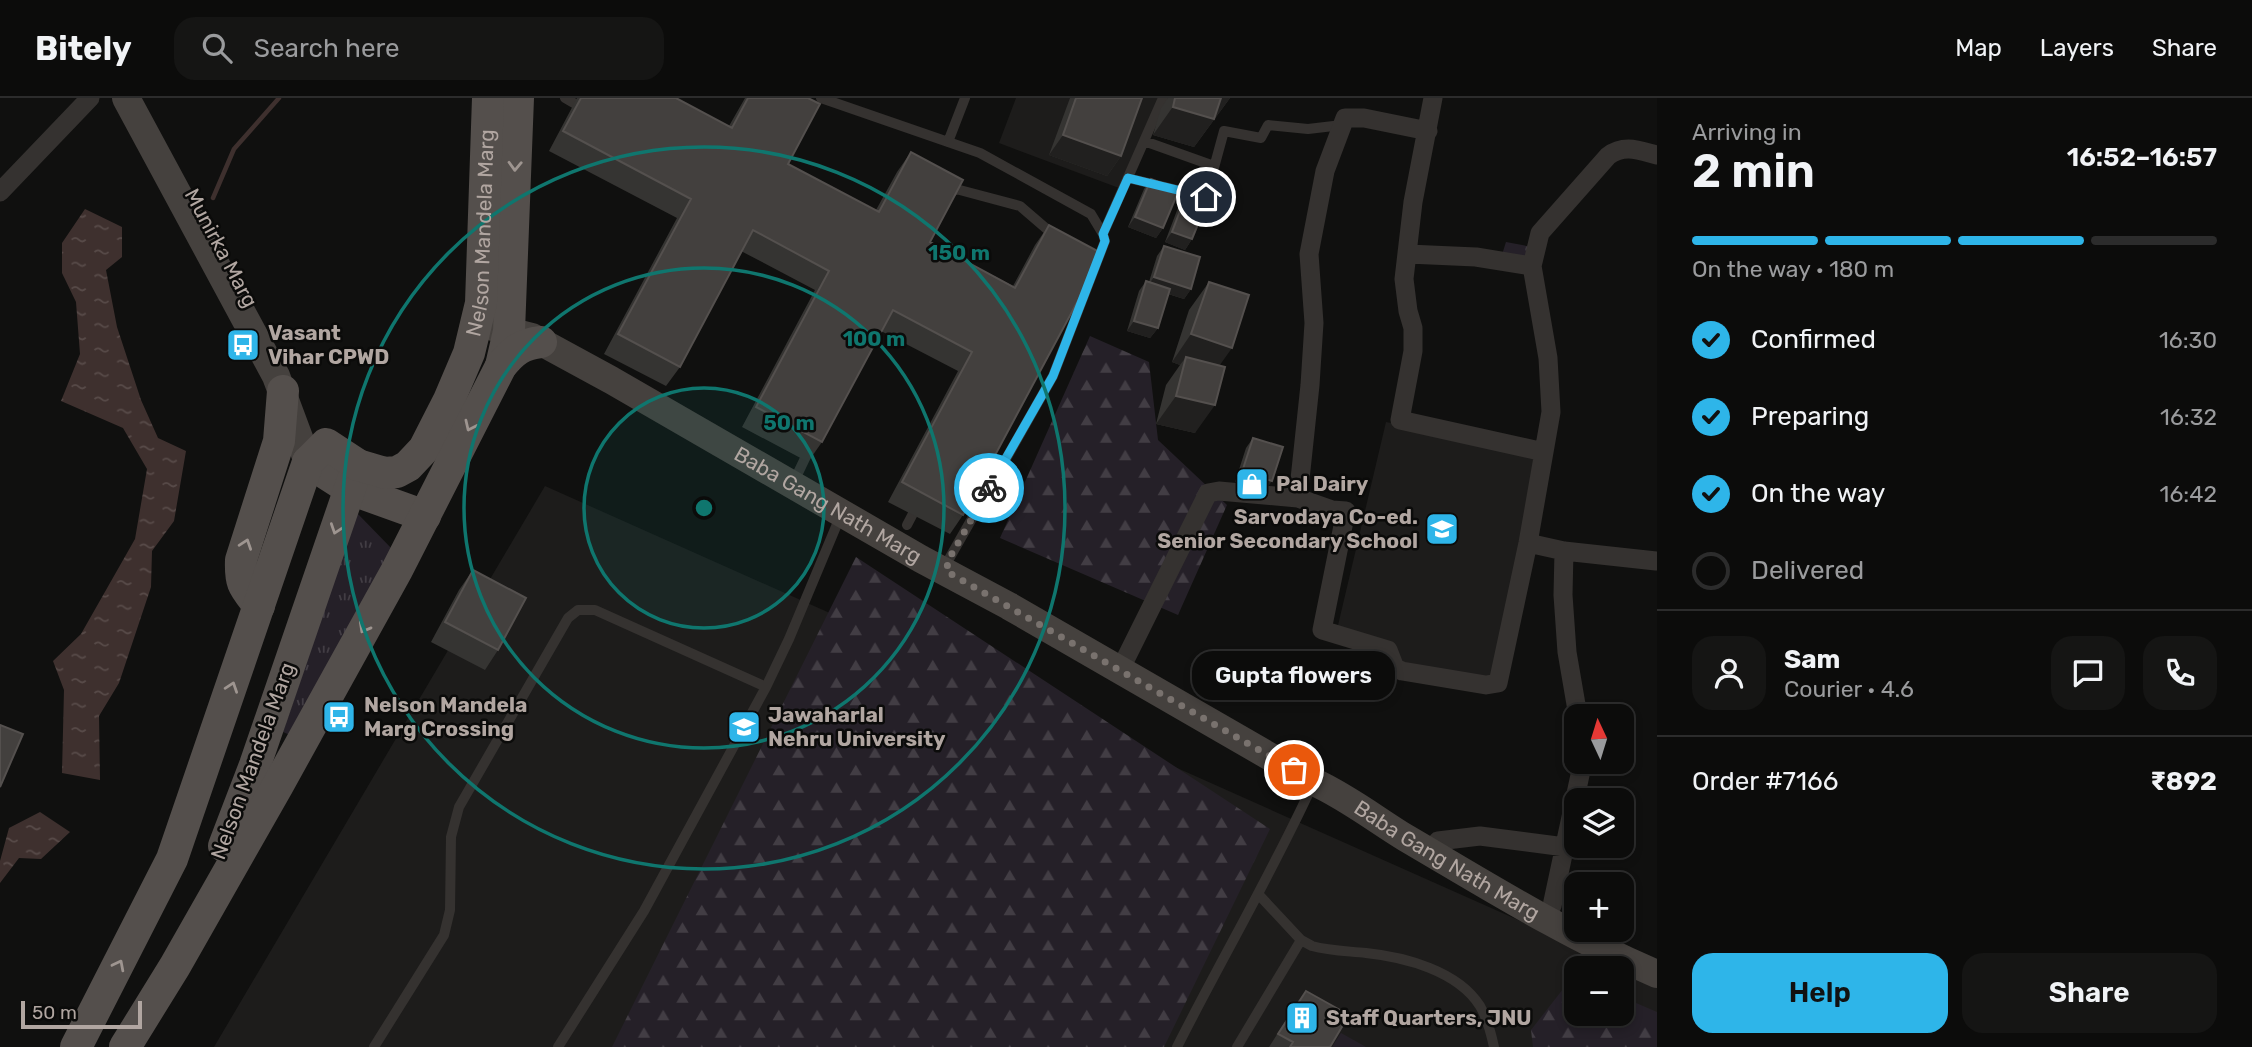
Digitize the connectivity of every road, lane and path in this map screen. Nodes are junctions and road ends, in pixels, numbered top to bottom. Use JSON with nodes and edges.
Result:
{"nodes":[{"id":1,"x":90,"y":98,"type":"edge"},
{"id":2,"x":126,"y":98,"type":"edge"},
{"id":3,"x":139,"y":98,"type":"edge"},
{"id":4,"x":488,"y":98,"type":"edge"},
{"id":5,"x":518,"y":98,"type":"edge"},
{"id":6,"x":565,"y":98,"type":"edge"},
{"id":7,"x":821,"y":98,"type":"edge"},
{"id":8,"x":965,"y":98,"type":"edge"},
{"id":9,"x":1163,"y":98,"type":"edge"},
{"id":10,"x":1433,"y":98,"type":"edge"},
{"id":11,"x":589,"y":112,"type":"edge"},
{"id":12,"x":1343,"y":125,"type":"junction"},
{"id":13,"x":1428,"y":131,"type":"junction"},
{"id":14,"x":1144,"y":141,"type":"junction"},
{"id":15,"x":948,"y":142,"type":"junction"},
{"id":16,"x":1657,"y":155,"type":"edge"},
{"id":17,"x":1214,"y":166,"type":"junction"},
{"id":18,"x":1128,"y":178,"type":"junction"},
{"id":19,"x":0,"y":192,"type":"edge"},
{"id":20,"x":936,"y":205,"type":"edge"},
{"id":21,"x":1103,"y":234,"type":"junction"},
{"id":22,"x":1056,"y":247,"type":"edge"},
{"id":23,"x":1408,"y":254,"type":"junction"},
{"id":24,"x":1532,"y":266,"type":"junction"},
{"id":25,"x":494,"y":318,"type":"junction"},
{"id":26,"x":541,"y":342,"type":"junction"},
{"id":27,"x":501,"y":366,"type":"junction"},
{"id":28,"x":1042,"y":370,"type":"edge"},
{"id":29,"x":1053,"y":376,"type":"junction"},
{"id":30,"x":284,"y":398,"type":"junction"},
{"id":31,"x":816,"y":435,"type":"edge"},
{"id":32,"x":318,"y":448,"type":"junction"},
{"id":33,"x":1544,"y":452,"type":"junction"},
{"id":34,"x":798,"y":473,"type":"junction"},
{"id":35,"x":354,"y":477,"type":"junction"},
{"id":36,"x":925,"y":490,"type":"edge"},
{"id":37,"x":1298,"y":498,"type":"junction"},
{"id":38,"x":842,"y":513,"type":"junction"},
{"id":39,"x":425,"y":516,"type":"junction"},
{"id":40,"x":906,"y":526,"type":"dead end"},
{"id":41,"x":1528,"y":543,"type":"junction"},
{"id":42,"x":1564,"y":551,"type":"junction"},
{"id":43,"x":1656,"y":561,"type":"edge"},
{"id":44,"x":948,"y":565,"type":"junction"},
{"id":45,"x":259,"y":606,"type":"junction"},
{"id":46,"x":1122,"y":665,"type":"junction"},
{"id":47,"x":766,"y":687,"type":"junction"},
{"id":48,"x":1576,"y":704,"type":"edge"},
{"id":49,"x":1317,"y":777,"type":"junction"},
{"id":50,"x":1438,"y":841,"type":"junction"},
{"id":51,"x":1564,"y":847,"type":"edge"},
{"id":52,"x":1564,"y":852,"type":"edge"},
{"id":53,"x":1259,"y":895,"type":"junction"},
{"id":54,"x":1552,"y":906,"type":"junction"},
{"id":55,"x":1564,"y":913,"type":"edge"},
{"id":56,"x":1301,"y":940,"type":"junction"},
{"id":57,"x":1623,"y":942,"type":"edge"},
{"id":58,"x":1657,"y":957,"type":"edge"},
{"id":59,"x":1657,"y":974,"type":"edge"},
{"id":60,"x":76,"y":1047,"type":"edge"},
{"id":61,"x":125,"y":1047,"type":"edge"},
{"id":62,"x":374,"y":1047,"type":"edge"},
{"id":63,"x":558,"y":1047,"type":"edge"},
{"id":64,"x":1177,"y":1047,"type":"edge"},
{"id":65,"x":1237,"y":1047,"type":"edge"},
{"id":66,"x":1494,"y":1047,"type":"edge"}],
"edges":[{"from":1,"to":19,"type":"street"},
{"from":2,"to":30,"type":"street","name":"Munirka Marg"},
{"from":3,"to":32,"type":"street","name":"Munirka Marg"},
{"from":4,"to":25,"type":"main road","name":"Nelson Mandela Marg"},
{"from":5,"to":25,"type":"main road","name":"Nelson Mandela Marg","one_way":true},
{"from":6,"to":11,"type":"lane"},
{"from":7,"to":15,"type":"lane"},
{"from":8,"to":15,"type":"lane"},
{"from":9,"to":14,"type":"lane"},
{"from":10,"to":13,"type":"street"},
{"from":12,"to":13,"type":"street"},
{"from":12,"to":17,"type":"lane"},
{"from":12,"to":37,"type":"street"},
{"from":13,"to":23,"type":"street"},
{"from":14,"to":17,"type":"lane"},
{"from":14,"to":18,"type":"lane"},
{"from":15,"to":21,"type":"lane"},
{"from":16,"to":24,"type":"street"},
{"from":17,"to":18,"type":"lane"},
{"from":18,"to":21,"type":"lane"},
{"from":20,"to":22,"type":"lane"},
{"from":21,"to":29,"type":"lane"},
{"from":23,"to":24,"type":"street"},
{"from":23,"to":33,"type":"street"},
{"from":24,"to":33,"type":"street"},
{"from":25,"to":26,"type":"street","name":"Baba Gang Nath Marg"},
{"from":25,"to":27,"type":"main road","name":"Nelson Mandela Marg"},
{"from":25,"to":34,"type":"street","name":"Baba Gang Nath Marg"},
{"from":25,"to":35,"type":"main road","name":"Nelson Mandela Marg"},
{"from":26,"to":27,"type":"main road"},
{"from":26,"to":38,"type":"street","name":"Baba Gang Nath Marg"},
{"from":27,"to":39,"type":"main road","one_way":true},
{"from":28,"to":29,"type":"lane"},
{"from":29,"to":44,"type":"lane"},
{"from":30,"to":32,"type":"street","name":"Munirka Marg"},
{"from":45,"to":30,"type":"main road","one_way":true},
{"from":31,"to":34,"type":"lane"},
{"from":32,"to":35,"type":"main road","name":"Nelson Mandela Marg"},
{"from":32,"to":45,"type":"main road","name":"Nelson Mandela Marg"},
{"from":33,"to":41,"type":"street"},
{"from":34,"to":44,"type":"street","name":"Baba Gang Nath Marg"},
{"from":35,"to":39,"type":"main road"},
{"from":35,"to":61,"type":"main road","name":"Nelson Mandela Marg","one_way":true},
{"from":36,"to":40,"type":"lane"},
{"from":37,"to":41,"type":"street"},
{"from":37,"to":46,"type":"street"},
{"from":38,"to":44,"type":"street","name":"Baba Gang Nath Marg"},
{"from":38,"to":47,"type":"lane"},
{"from":39,"to":61,"type":"main road","one_way":true},
{"from":41,"to":42,"type":"street"},
{"from":42,"to":43,"type":"street"},
{"from":42,"to":48,"type":"street"},
{"from":44,"to":46,"type":"street","name":"Baba Gang Nath Marg"},
{"from":60,"to":45,"type":"main road","name":"Nelson Mandela Marg","one_way":true},
{"from":46,"to":49,"type":"street","name":"Baba Gang Nath Marg"},
{"from":47,"to":62,"type":"lane"},
{"from":47,"to":63,"type":"lane"},
{"from":49,"to":50,"type":"street","name":"Baba Gang Nath Marg"},
{"from":49,"to":53,"type":"lane"},
{"from":49,"to":59,"type":"street","name":"Baba Gang Nath Marg"},
{"from":50,"to":51,"type":"street"},
{"from":50,"to":54,"type":"street","name":"Baba Gang Nath Marg"},
{"from":52,"to":54,"type":"street"},
{"from":53,"to":56,"type":"lane"},
{"from":53,"to":64,"type":"lane"},
{"from":54,"to":55,"type":"street","name":"Baba Gang Nath Marg"},
{"from":56,"to":65,"type":"lane"},
{"from":56,"to":66,"type":"lane"},
{"from":57,"to":58,"type":"street"}]}
